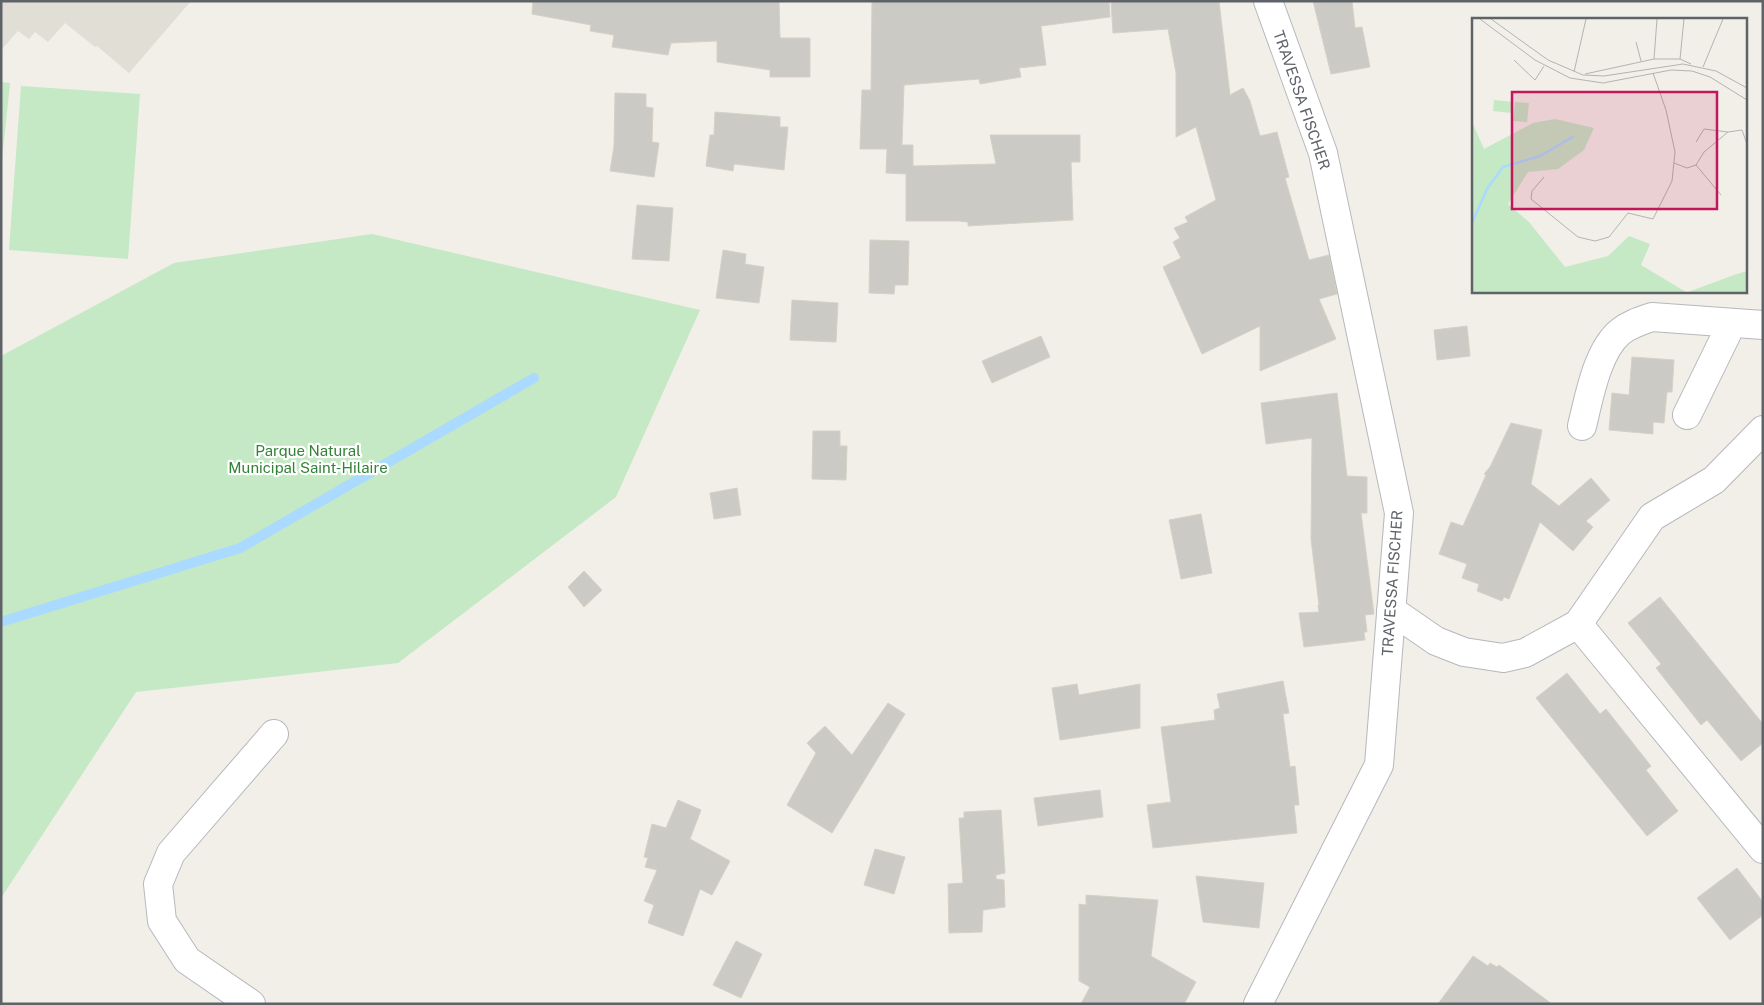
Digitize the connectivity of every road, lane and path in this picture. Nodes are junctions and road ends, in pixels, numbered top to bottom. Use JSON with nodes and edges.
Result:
{"nodes":[{"id":1,"x":1268,"y":1,"type":"edge"},
{"id":2,"x":1732,"y":323,"type":"junction"},
{"id":3,"x":1763,"y":325,"type":"edge"},
{"id":4,"x":1687,"y":415,"type":"dead end"},
{"id":5,"x":1582,"y":426,"type":"dead end"},
{"id":6,"x":1763,"y":430,"type":"edge"},
{"id":7,"x":1391,"y":610,"type":"junction"},
{"id":8,"x":1578,"y":624,"type":"junction"},
{"id":9,"x":274,"y":734,"type":"dead end"},
{"id":10,"x":1763,"y":849,"type":"edge"},
{"id":11,"x":251,"y":1004,"type":"edge"},
{"id":12,"x":1258,"y":1004,"type":"edge"}],
"edges":[{"from":1,"to":7,"type":"street","name":"TRAVESSA FISCHER"},
{"from":2,"to":3,"type":"street"},
{"from":2,"to":4,"type":"street"},
{"from":2,"to":5,"type":"street"},
{"from":6,"to":8,"type":"street"},
{"from":7,"to":8,"type":"street"},
{"from":7,"to":12,"type":"street","name":"TRAVESSA FISCHER"},
{"from":8,"to":10,"type":"street"},
{"from":9,"to":11,"type":"street"}]}
